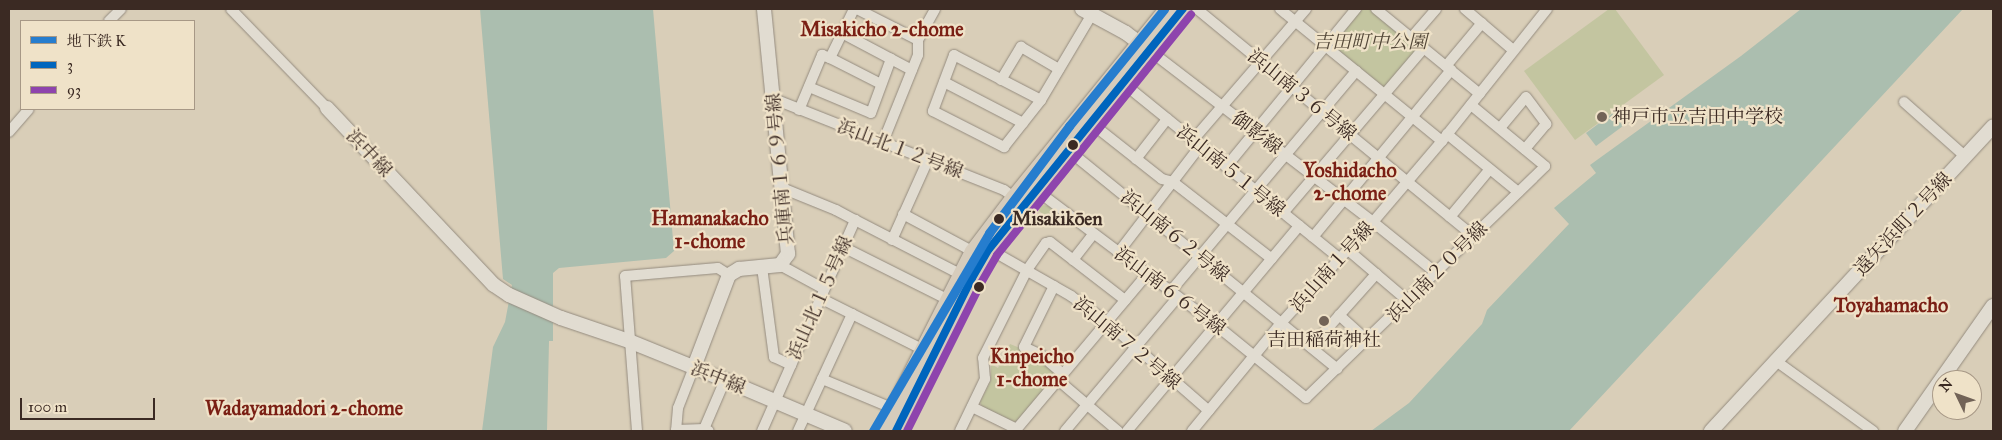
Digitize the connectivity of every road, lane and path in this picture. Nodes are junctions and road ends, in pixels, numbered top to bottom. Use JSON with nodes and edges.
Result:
{"nodes":[{"id":1,"x":121,"y":9,"type":"edge"},
{"id":2,"x":231,"y":9,"type":"edge"},
{"id":3,"x":764,"y":9,"type":"edge"},
{"id":4,"x":856,"y":9,"type":"edge"},
{"id":5,"x":935,"y":9,"type":"edge"},
{"id":6,"x":1166,"y":9,"type":"edge"},
{"id":7,"x":1183,"y":9,"type":"edge"},
{"id":8,"x":1197,"y":9,"type":"edge"},
{"id":9,"x":1280,"y":9,"type":"edge"},
{"id":10,"x":1306,"y":9,"type":"edge"},
{"id":11,"x":1356,"y":9,"type":"edge"},
{"id":12,"x":1436,"y":9,"type":"edge"},
{"id":13,"x":1465,"y":9,"type":"edge"},
{"id":14,"x":1547,"y":9,"type":"edge"},
{"id":15,"x":1381,"y":10,"type":"edge"},
{"id":16,"x":1087,"y":11,"type":"edge"},
{"id":17,"x":110,"y":20,"type":"edge"},
{"id":18,"x":1296,"y":21,"type":"junction"},
{"id":19,"x":1482,"y":23,"type":"junction"},
{"id":20,"x":842,"y":33,"type":"junction"},
{"id":21,"x":1412,"y":38,"type":"junction"},
{"id":22,"x":918,"y":40,"type":"junction"},
{"id":23,"x":1144,"y":46,"type":"junction"},
{"id":24,"x":1325,"y":46,"type":"junction"},
{"id":25,"x":1424,"y":48,"type":"junction"},
{"id":26,"x":1514,"y":50,"type":"junction"},
{"id":27,"x":830,"y":58,"type":"junction"},
{"id":28,"x":891,"y":60,"type":"junction"},
{"id":29,"x":1262,"y":62,"type":"junction"},
{"id":30,"x":1449,"y":68,"type":"junction"},
{"id":31,"x":1060,"y":69,"type":"junction"},
{"id":32,"x":912,"y":70,"type":"junction"},
{"id":33,"x":1356,"y":71,"type":"junction"},
{"id":34,"x":1001,"y":80,"type":"junction"},
{"id":35,"x":944,"y":82,"type":"junction"},
{"id":36,"x":1123,"y":83,"type":"junction"},
{"id":37,"x":881,"y":84,"type":"junction"},
{"id":38,"x":1291,"y":86,"type":"junction"},
{"id":39,"x":809,"y":87,"type":"junction"},
{"id":40,"x":1384,"y":94,"type":"junction"},
{"id":41,"x":1480,"y":94,"type":"junction"},
{"id":42,"x":774,"y":100,"type":"junction"},
{"id":43,"x":1041,"y":100,"type":"junction"},
{"id":44,"x":1904,"y":102,"type":"dead end"},
{"id":45,"x":1471,"y":104,"type":"junction"},
{"id":46,"x":327,"y":108,"type":"joint"},
{"id":47,"x":1223,"y":108,"type":"junction"},
{"id":48,"x":28,"y":110,"type":"edge"},
{"id":49,"x":799,"y":110,"type":"junction"},
{"id":50,"x":1322,"y":112,"type":"junction"},
{"id":51,"x":1412,"y":116,"type":"junction"},
{"id":52,"x":1167,"y":119,"type":"junction"},
{"id":53,"x":1023,"y":123,"type":"junction"},
{"id":54,"x":1091,"y":123,"type":"junction"},
{"id":55,"x":1993,"y":127,"type":"edge"},
{"id":56,"x":1500,"y":128,"type":"junction"},
{"id":57,"x":1254,"y":131,"type":"junction"},
{"id":58,"x":9,"y":132,"type":"edge"},
{"id":59,"x":1350,"y":134,"type":"junction"},
{"id":60,"x":1445,"y":137,"type":"junction"},
{"id":61,"x":883,"y":142,"type":"junction"},
{"id":62,"x":1197,"y":143,"type":"junction"},
{"id":63,"x":1524,"y":149,"type":"junction"},
{"id":64,"x":1068,"y":150,"type":"junction"},
{"id":65,"x":1286,"y":155,"type":"junction"},
{"id":66,"x":1378,"y":157,"type":"junction"},
{"id":67,"x":1966,"y":157,"type":"junction"},
{"id":68,"x":1136,"y":158,"type":"junction"},
{"id":69,"x":928,"y":160,"type":"junction"},
{"id":70,"x":1226,"y":167,"type":"junction"},
{"id":71,"x":1490,"y":169,"type":"junction"},
{"id":72,"x":1314,"y":176,"type":"junction"},
{"id":73,"x":1173,"y":182,"type":"junction"},
{"id":74,"x":1407,"y":182,"type":"junction"},
{"id":75,"x":782,"y":188,"type":"junction"},
{"id":76,"x":1036,"y":190,"type":"junction"},
{"id":77,"x":1255,"y":191,"type":"junction"},
{"id":78,"x":1518,"y":192,"type":"junction"},
{"id":79,"x":1019,"y":200,"type":"junction"},
{"id":80,"x":1344,"y":200,"type":"junction"},
{"id":81,"x":1283,"y":213,"type":"junction"},
{"id":82,"x":903,"y":214,"type":"junction"},
{"id":83,"x":1148,"y":214,"type":"junction"},
{"id":84,"x":1450,"y":217,"type":"junction"},
{"id":85,"x":855,"y":220,"type":"junction"},
{"id":86,"x":1373,"y":222,"type":"junction"},
{"id":87,"x":1228,"y":223,"type":"junction"},
{"id":88,"x":1299,"y":226,"type":"junction"},
{"id":89,"x":1093,"y":234,"type":"junction"},
{"id":90,"x":1472,"y":236,"type":"junction"},
{"id":91,"x":1312,"y":237,"type":"junction"},
{"id":92,"x":892,"y":240,"type":"junction"},
{"id":93,"x":843,"y":247,"type":"junction"},
{"id":94,"x":989,"y":249,"type":"junction"},
{"id":95,"x":1348,"y":250,"type":"junction"},
{"id":96,"x":972,"y":251,"type":"junction"},
{"id":97,"x":1118,"y":252,"type":"junction"},
{"id":98,"x":1200,"y":256,"type":"junction"},
{"id":99,"x":1272,"y":259,"type":"junction"},
{"id":100,"x":1340,"y":259,"type":"junction"},
{"id":101,"x":1073,"y":260,"type":"junction"},
{"id":102,"x":780,"y":265,"type":"junction"},
{"id":103,"x":762,"y":267,"type":"junction"},
{"id":104,"x":1027,"y":270,"type":"junction"},
{"id":105,"x":1435,"y":272,"type":"junction"},
{"id":106,"x":960,"y":274,"type":"junction"},
{"id":107,"x":1147,"y":274,"type":"junction"},
{"id":108,"x":1376,"y":274,"type":"junction"},
{"id":109,"x":729,"y":275,"type":"junction"},
{"id":110,"x":1054,"y":286,"type":"junction"},
{"id":111,"x":1244,"y":292,"type":"junction"},
{"id":112,"x":822,"y":293,"type":"junction"},
{"id":113,"x":1174,"y":294,"type":"junction"},
{"id":114,"x":947,"y":299,"type":"junction"},
{"id":115,"x":1126,"y":300,"type":"junction"},
{"id":116,"x":1408,"y":300,"type":"junction"},
{"id":117,"x":1993,"y":306,"type":"edge"},
{"id":118,"x":852,"y":314,"type":"junction"},
{"id":119,"x":1339,"y":315,"type":"junction"},
{"id":120,"x":1107,"y":322,"type":"junction"},
{"id":121,"x":1282,"y":322,"type":"junction"},
{"id":122,"x":1216,"y":325,"type":"junction"},
{"id":123,"x":1367,"y":340,"type":"junction"},
{"id":124,"x":628,"y":341,"type":"junction"},
{"id":125,"x":1311,"y":347,"type":"junction"},
{"id":126,"x":1135,"y":348,"type":"junction"},
{"id":127,"x":922,"y":349,"type":"junction"},
{"id":128,"x":1256,"y":356,"type":"junction"},
{"id":129,"x":1776,"y":361,"type":"junction"},
{"id":130,"x":791,"y":365,"type":"junction"},
{"id":131,"x":694,"y":367,"type":"junction"},
{"id":132,"x":1337,"y":369,"type":"junction"},
{"id":133,"x":1061,"y":377,"type":"junction"},
{"id":134,"x":822,"y":379,"type":"junction"},
{"id":135,"x":1170,"y":379,"type":"junction"},
{"id":136,"x":725,"y":380,"type":"junction"},
{"id":137,"x":774,"y":402,"type":"junction"},
{"id":138,"x":1087,"y":405,"type":"junction"},
{"id":139,"x":972,"y":407,"type":"junction"},
{"id":140,"x":892,"y":408,"type":"junction"},
{"id":141,"x":1209,"y":411,"type":"junction"},
{"id":142,"x":805,"y":415,"type":"junction"},
{"id":143,"x":706,"y":430,"type":"edge"},
{"id":144,"x":1016,"y":430,"type":"edge"},
{"id":145,"x":637,"y":431,"type":"edge"},
{"id":146,"x":676,"y":431,"type":"edge"},
{"id":147,"x":762,"y":431,"type":"edge"},
{"id":148,"x":798,"y":431,"type":"edge"},
{"id":149,"x":845,"y":431,"type":"edge"},
{"id":150,"x":881,"y":431,"type":"edge"},
{"id":151,"x":896,"y":431,"type":"edge"},
{"id":152,"x":960,"y":431,"type":"edge"},
{"id":153,"x":1065,"y":431,"type":"edge"},
{"id":154,"x":1118,"y":431,"type":"edge"},
{"id":155,"x":1127,"y":431,"type":"edge"},
{"id":156,"x":1192,"y":431,"type":"edge"},
{"id":157,"x":1710,"y":431,"type":"edge"},
{"id":158,"x":1873,"y":431,"type":"edge"},
{"id":159,"x":1905,"y":431,"type":"edge"}],
"edges":[{"from":1,"to":17,"type":"street"},
{"from":2,"to":46,"type":"street","name":"浜中線"},
{"from":3,"to":42,"type":"street","name":"兵庫南１６９号線"},
{"from":4,"to":20,"type":"street"},
{"from":4,"to":22,"type":"street"},
{"from":5,"to":22,"type":"street"},
{"from":6,"to":23,"type":"main road"},
{"from":7,"to":23,"type":"main road"},
{"from":8,"to":29,"type":"street","name":"浜山南３６号線"},
{"from":9,"to":18,"type":"street"},
{"from":10,"to":18,"type":"street"},
{"from":11,"to":24,"type":"street"},
{"from":12,"to":21,"type":"street"},
{"from":13,"to":19,"type":"street"},
{"from":14,"to":26,"type":"street","name":"浜山南１号線"},
{"from":15,"to":21,"type":"street"},
{"from":16,"to":23,"type":"street"},
{"from":16,"to":31,"type":"street"},
{"from":18,"to":24,"type":"street"},
{"from":18,"to":29,"type":"street"},
{"from":19,"to":26,"type":"street"},
{"from":19,"to":30,"type":"street"},
{"from":20,"to":27,"type":"street"},
{"from":20,"to":28,"type":"street"},
{"from":21,"to":25,"type":"street"},
{"from":22,"to":32,"type":"street"},
{"from":23,"to":36,"type":"main road"},
{"from":23,"to":47,"type":"street","name":"御影線"},
{"from":23,"to":79,"type":"main road"},
{"from":24,"to":33,"type":"street"},
{"from":24,"to":38,"type":"street"},
{"from":25,"to":30,"type":"street"},
{"from":25,"to":40,"type":"street"},
{"from":26,"to":41,"type":"street","name":"浜山南１号線"},
{"from":27,"to":37,"type":"street"},
{"from":27,"to":39,"type":"street"},
{"from":28,"to":32,"type":"street"},
{"from":28,"to":37,"type":"street"},
{"from":29,"to":38,"type":"street","name":"浜山南３６号線"},
{"from":29,"to":47,"type":"street"},
{"from":30,"to":41,"type":"street"},
{"from":30,"to":51,"type":"street"},
{"from":31,"to":34,"type":"street"},
{"from":31,"to":43,"type":"street"},
{"from":32,"to":61,"type":"street"},
{"from":33,"to":40,"type":"street"},
{"from":33,"to":50,"type":"street"},
{"from":34,"to":35,"type":"street"},
{"from":34,"to":43,"type":"street"},
{"from":35,"to":53,"type":"street"},
{"from":35,"to":53,"type":"street"},
{"from":36,"to":52,"type":"street","name":"浜山南５１号線"},
{"from":36,"to":54,"type":"main road"},
{"from":37,"to":39,"type":"street"},
{"from":38,"to":50,"type":"street","name":"浜山南３６号線"},
{"from":38,"to":57,"type":"street"},
{"from":39,"to":49,"type":"street"},
{"from":40,"to":51,"type":"street"},
{"from":40,"to":59,"type":"street"},
{"from":41,"to":45,"type":"street","name":"浜山南１号線"},
{"from":42,"to":49,"type":"street","name":"浜山北１２号線"},
{"from":42,"to":75,"type":"street","name":"兵庫南１６９号線"},
{"from":43,"to":53,"type":"street"},
{"from":44,"to":67,"type":"street"},
{"from":45,"to":56,"type":"street","name":"浜山南２０号線"},
{"from":45,"to":60,"type":"street","name":"浜山南１号線"},
{"from":46,"to":124,"type":"street","name":"浜中線"},
{"from":47,"to":57,"type":"street","name":"御影線"},
{"from":47,"to":62,"type":"street"},
{"from":48,"to":58,"type":"street"},
{"from":49,"to":61,"type":"street","name":"浜山北１２号線"},
{"from":50,"to":59,"type":"street","name":"浜山南３６号線"},
{"from":50,"to":65,"type":"street"},
{"from":51,"to":60,"type":"street"},
{"from":51,"to":66,"type":"street"},
{"from":52,"to":62,"type":"street","name":"浜山南５１号線"},
{"from":52,"to":68,"type":"street"},
{"from":54,"to":64,"type":"main road"},
{"from":54,"to":68,"type":"street"},
{"from":55,"to":67,"type":"street","name":"遠矢浜町２号線"},
{"from":56,"to":63,"type":"street","name":"浜山南２０号線"},
{"from":56,"to":63,"type":"street"},
{"from":57,"to":65,"type":"street","name":"御影線"},
{"from":57,"to":70,"type":"street"},
{"from":59,"to":66,"type":"street","name":"浜山南３６号線"},
{"from":59,"to":72,"type":"street"},
{"from":60,"to":71,"type":"street"},
{"from":60,"to":74,"type":"street","name":"浜山南１号線"},
{"from":61,"to":69,"type":"street","name":"浜山北１２号線"},
{"from":62,"to":70,"type":"street","name":"浜山南５１号線"},
{"from":62,"to":73,"type":"street"},
{"from":63,"to":78,"type":"street","name":"浜山南２０号線"},
{"from":64,"to":76,"type":"main road"},
{"from":64,"to":83,"type":"street","name":"浜山南６２号線"},
{"from":65,"to":72,"type":"street","name":"御影線"},
{"from":65,"to":77,"type":"street"},
{"from":66,"to":74,"type":"street","name":"浜山南３６号線"},
{"from":66,"to":80,"type":"street"},
{"from":67,"to":129,"type":"street","name":"遠矢浜町２号線"},
{"from":68,"to":73,"type":"street"},
{"from":69,"to":79,"type":"street","name":"浜山北１２号線"},
{"from":69,"to":82,"type":"street"},
{"from":70,"to":77,"type":"street","name":"浜山南５１号線"},
{"from":71,"to":78,"type":"street"},
{"from":71,"to":84,"type":"street"},
{"from":72,"to":80,"type":"street","name":"御影線"},
{"from":72,"to":81,"type":"street"},
{"from":73,"to":83,"type":"street"},
{"from":73,"to":87,"type":"street"},
{"from":74,"to":84,"type":"street","name":"浜山南３６号線"},
{"from":74,"to":86,"type":"street","name":"浜山南１号線"},
{"from":75,"to":85,"type":"street"},
{"from":75,"to":102,"type":"street","name":"兵庫南１６９号線"},
{"from":76,"to":79,"type":"main road"},
{"from":76,"to":89,"type":"street","name":"浜山南６６号線"},
{"from":77,"to":81,"type":"street","name":"浜山南５１号線"},
{"from":77,"to":87,"type":"street"},
{"from":78,"to":90,"type":"street","name":"浜山南２０号線"},
{"from":79,"to":94,"type":"main road"},
{"from":79,"to":96,"type":"main road"},
{"from":80,"to":86,"type":"street","name":"御影線"},
{"from":80,"to":91,"type":"street"},
{"from":81,"to":88,"type":"street","name":"浜山南５１号線"},
{"from":82,"to":92,"type":"street"},
{"from":82,"to":96,"type":"street"},
{"from":83,"to":97,"type":"street"},
{"from":83,"to":98,"type":"street","name":"浜山南６２号線"},
{"from":84,"to":90,"type":"street","name":"浜山南３６号線"},
{"from":85,"to":92,"type":"street","name":"浜山北１５号線"},
{"from":85,"to":93,"type":"street","name":"浜山北１５号線"},
{"from":86,"to":95,"type":"street","name":"浜山南１号線"},
{"from":86,"to":105,"type":"street","name":"御影線"},
{"from":87,"to":98,"type":"street"},
{"from":87,"to":99,"type":"street"},
{"from":88,"to":91,"type":"street","name":"浜山南５１号線"},
{"from":88,"to":99,"type":"street"},
{"from":89,"to":97,"type":"street","name":"浜山南６６号線"},
{"from":89,"to":101,"type":"street"},
{"from":90,"to":105,"type":"street","name":"浜山南２０号線"},
{"from":91,"to":100,"type":"street","name":"浜山南５１号線"},
{"from":92,"to":106,"type":"street","name":"浜山北１５号線"},
{"from":93,"to":112,"type":"street","name":"浜山北１５号線"},
{"from":93,"to":114,"type":"street"},
{"from":94,"to":104,"type":"street","name":"浜山南７２号線"},
{"from":94,"to":151,"type":"main road"},
{"from":95,"to":100,"type":"street","name":"浜山南１号線"},
{"from":95,"to":108,"type":"street"},
{"from":96,"to":106,"type":"main road"},
{"from":97,"to":107,"type":"street","name":"浜山南６６号線"},
{"from":98,"to":111,"type":"street","name":"浜山南６２号線"},
{"from":98,"to":113,"type":"street"},
{"from":99,"to":111,"type":"street"},
{"from":100,"to":121,"type":"street","name":"浜山南１号線"},
{"from":101,"to":104,"type":"street"},
{"from":101,"to":115,"type":"street"},
{"from":102,"to":103,"type":"street","name":"兵庫南１６９号線"},
{"from":102,"to":112,"type":"street"},
{"from":103,"to":109,"type":"street","name":"兵庫南１６９号線"},
{"from":103,"to":130,"type":"street"},
{"from":104,"to":110,"type":"street","name":"浜山南７２号線"},
{"from":104,"to":139,"type":"street"},
{"from":105,"to":116,"type":"street","name":"浜山南２０号線"},
{"from":106,"to":114,"type":"main road"},
{"from":107,"to":113,"type":"street","name":"浜山南６６号線"},
{"from":107,"to":115,"type":"street"},
{"from":108,"to":116,"type":"street"},
{"from":108,"to":119,"type":"street"},
{"from":109,"to":124,"type":"street"},
{"from":109,"to":131,"type":"street"},
{"from":110,"to":120,"type":"street","name":"浜山南７２号線"},
{"from":110,"to":133,"type":"street"},
{"from":111,"to":121,"type":"street","name":"浜山南６２号線"},
{"from":111,"to":122,"type":"street"},
{"from":112,"to":118,"type":"street"},
{"from":112,"to":130,"type":"street","name":"浜山北１５号線"},
{"from":113,"to":122,"type":"street","name":"浜山南６６号線"},
{"from":113,"to":126,"type":"street"},
{"from":114,"to":127,"type":"main road"},
{"from":115,"to":120,"type":"street"},
{"from":116,"to":123,"type":"street","name":"浜山南２０号線"},
{"from":117,"to":159,"type":"street"},
{"from":118,"to":127,"type":"street"},
{"from":118,"to":134,"type":"street"},
{"from":119,"to":123,"type":"street"},
{"from":119,"to":125,"type":"street"},
{"from":120,"to":126,"type":"street","name":"浜山南７２号線"},
{"from":120,"to":133,"type":"street"},
{"from":121,"to":125,"type":"street","name":"浜山南６２号線"},
{"from":121,"to":128,"type":"street","name":"浜山南１号線"},
{"from":122,"to":128,"type":"street","name":"浜山南６６号線"},
{"from":122,"to":135,"type":"street"},
{"from":123,"to":132,"type":"street","name":"浜山南２０号線"},
{"from":124,"to":131,"type":"street","name":"浜中線"},
{"from":124,"to":145,"type":"street"},
{"from":125,"to":132,"type":"street","name":"浜山南６２号線"},
{"from":126,"to":135,"type":"street","name":"浜山南７２号線"},
{"from":126,"to":138,"type":"street"},
{"from":127,"to":140,"type":"main road"},
{"from":128,"to":132,"type":"street","name":"浜山南２０号線"},
{"from":128,"to":141,"type":"street","name":"浜山南１号線"},
{"from":129,"to":157,"type":"street","name":"遠矢浜町２号線"},
{"from":129,"to":158,"type":"street"},
{"from":130,"to":137,"type":"street","name":"浜山北１５号線"},
{"from":131,"to":136,"type":"street","name":"浜中線"},
{"from":131,"to":146,"type":"street"},
{"from":133,"to":138,"type":"street"},
{"from":133,"to":144,"type":"street"},
{"from":134,"to":140,"type":"street"},
{"from":134,"to":142,"type":"street"},
{"from":135,"to":141,"type":"street","name":"浜山南７２号線"},
{"from":135,"to":155,"type":"street"},
{"from":136,"to":137,"type":"street","name":"浜中線"},
{"from":136,"to":143,"type":"street"},
{"from":137,"to":142,"type":"street","name":"浜中線"},
{"from":137,"to":147,"type":"street","name":"浜山北１５号線"},
{"from":138,"to":153,"type":"street"},
{"from":138,"to":154,"type":"street"},
{"from":139,"to":144,"type":"street"},
{"from":139,"to":152,"type":"street"},
{"from":140,"to":150,"type":"main road"},
{"from":141,"to":156,"type":"street","name":"浜山南１号線"},
{"from":142,"to":148,"type":"street"},
{"from":142,"to":149,"type":"street","name":"浜中線"},
{"from":143,"to":146,"type":"street"}]}
